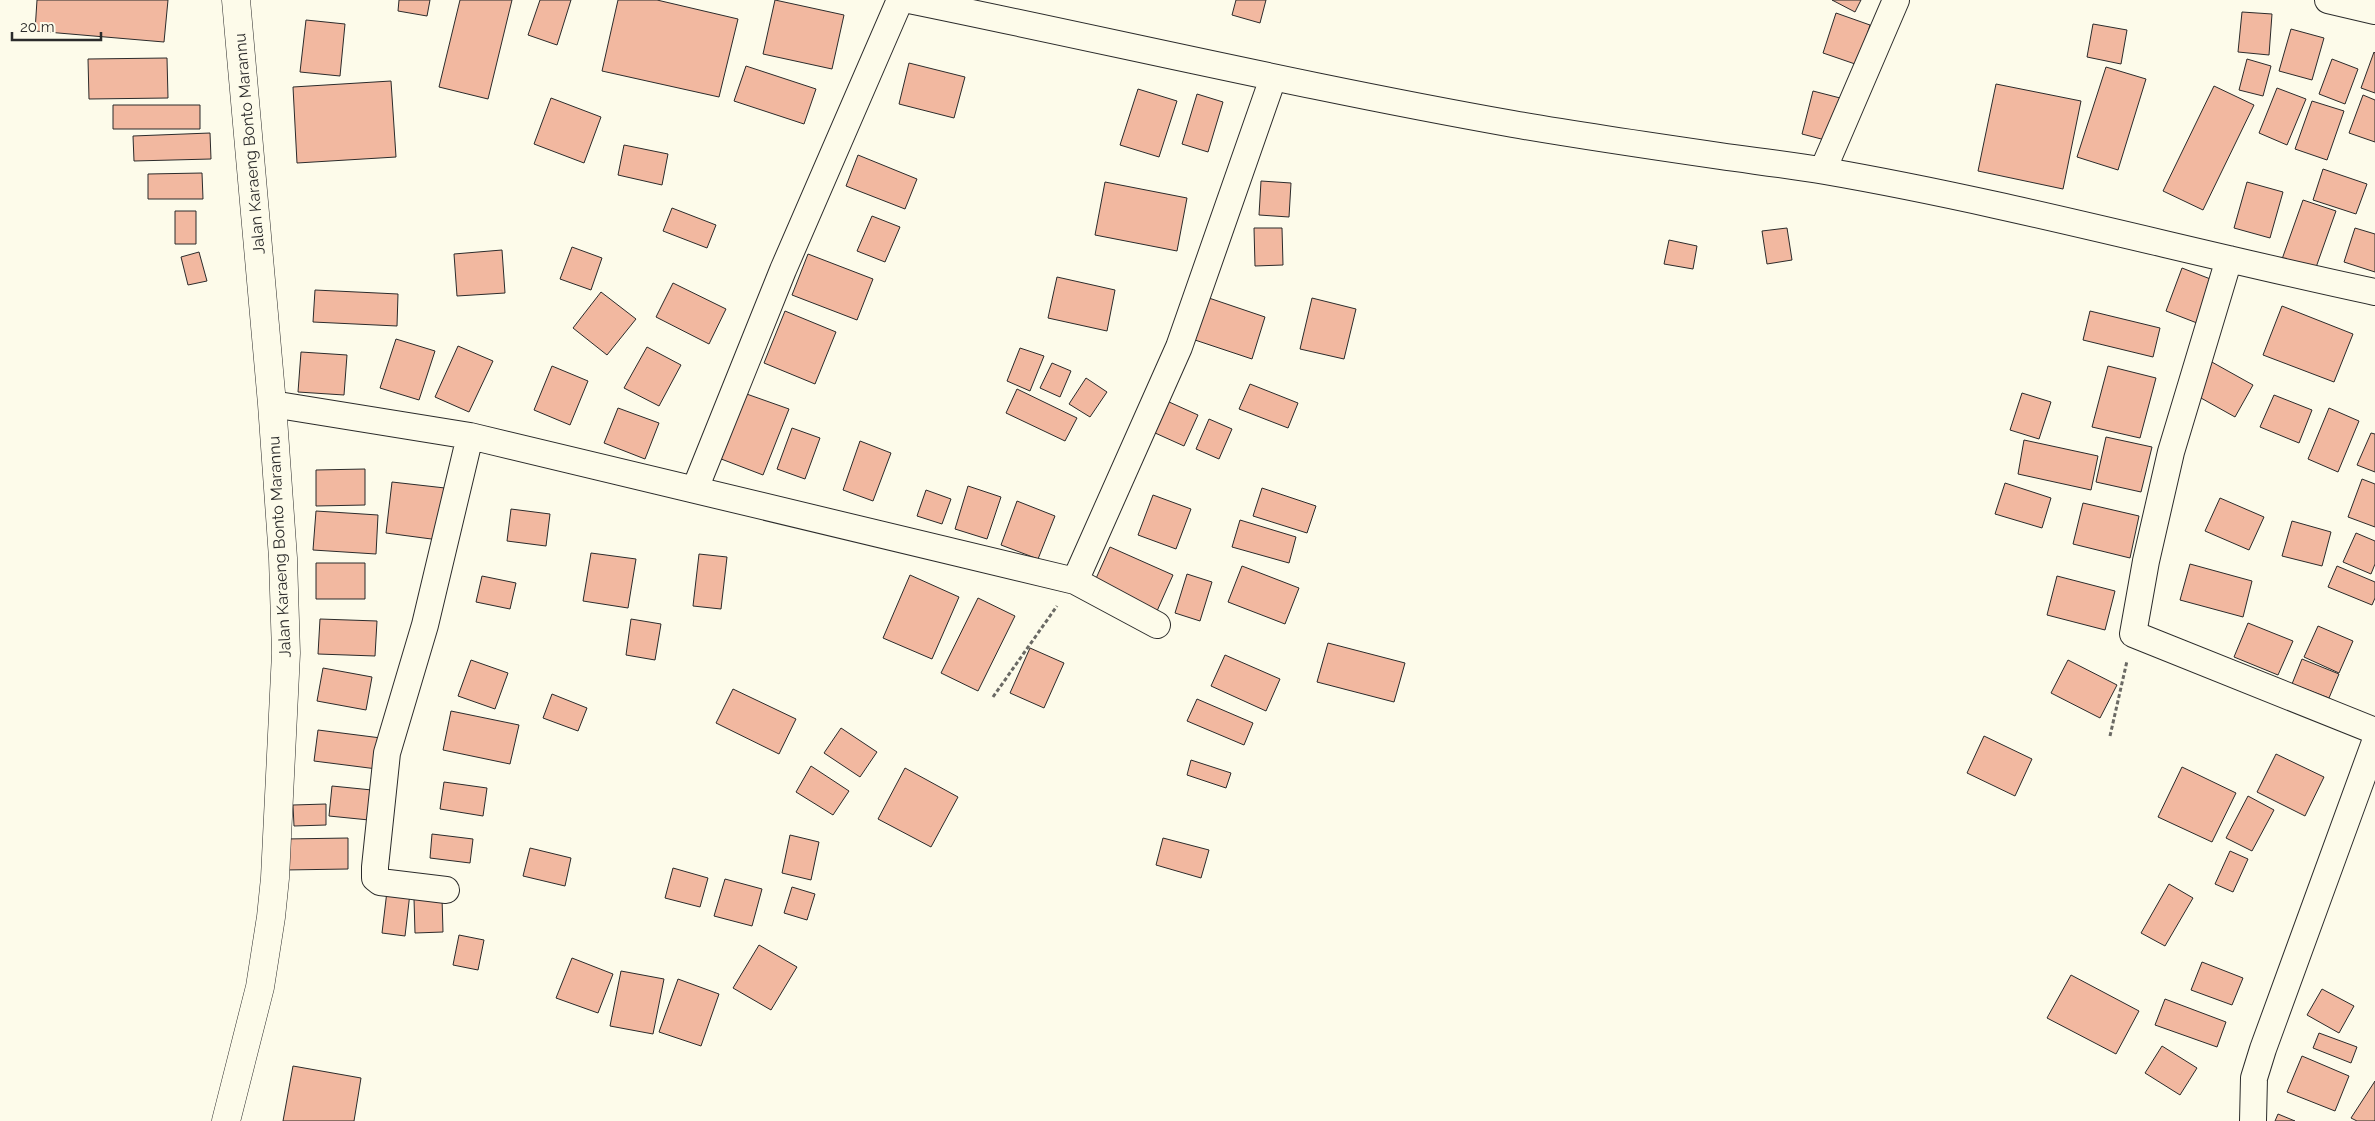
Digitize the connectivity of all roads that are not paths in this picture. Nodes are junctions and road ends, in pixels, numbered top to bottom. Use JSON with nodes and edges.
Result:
{"nodes":[{"id":1,"x":236,"y":0,"type":"edge"},
{"id":2,"x":900,"y":0,"type":"edge"},
{"id":3,"x":909,"y":0,"type":"edge"},
{"id":4,"x":1896,"y":0,"type":"edge"},
{"id":5,"x":2328,"y":0,"type":"edge"},
{"id":6,"x":2375,"y":11,"type":"edge"},
{"id":7,"x":1273,"y":78,"type":"junction"},
{"id":8,"x":1823,"y":170,"type":"junction"},
{"id":9,"x":2230,"y":259,"type":"junction"},
{"id":10,"x":2375,"y":292,"type":"edge"},
{"id":11,"x":272,"y":404,"type":"junction"},
{"id":12,"x":470,"y":436,"type":"junction"},
{"id":13,"x":695,"y":489,"type":"junction"},
{"id":14,"x":1075,"y":581,"type":"junction"},
{"id":15,"x":1156,"y":625,"type":"dead end"},
{"id":16,"x":2375,"y":731,"type":"edge"},
{"id":17,"x":2375,"y":742,"type":"edge"},
{"id":18,"x":446,"y":890,"type":"dead end"},
{"id":19,"x":226,"y":1121,"type":"edge"},
{"id":20,"x":2253,"y":1121,"type":"edge"}],
"edges":[{"from":1,"to":11,"type":"main road","name":"Jalan Karaeng Bonto Marannu"},
{"from":2,"to":13,"type":"street"},
{"from":3,"to":7,"type":"street"},
{"from":4,"to":8,"type":"street"},
{"from":5,"to":6,"type":"street"},
{"from":7,"to":8,"type":"street"},
{"from":7,"to":14,"type":"street"},
{"from":8,"to":9,"type":"street"},
{"from":9,"to":10,"type":"street"},
{"from":9,"to":16,"type":"street"},
{"from":11,"to":12,"type":"street"},
{"from":11,"to":19,"type":"main road","name":"Jalan Karaeng Bonto Marannu"},
{"from":12,"to":13,"type":"street"},
{"from":12,"to":18,"type":"street"},
{"from":13,"to":14,"type":"street"},
{"from":14,"to":15,"type":"street"},
{"from":17,"to":20,"type":"street"}]}
